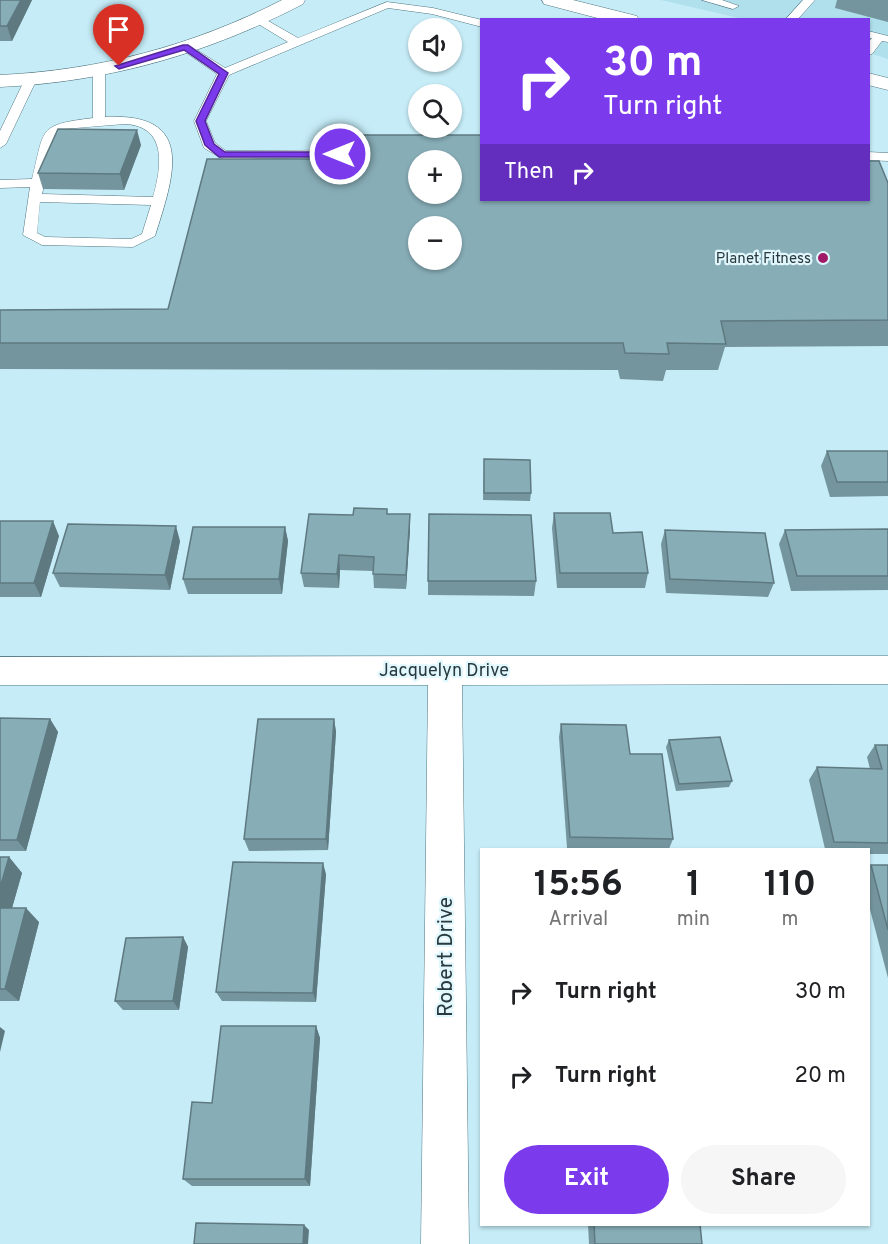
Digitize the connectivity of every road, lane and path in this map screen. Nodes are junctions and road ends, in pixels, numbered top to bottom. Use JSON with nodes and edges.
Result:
{"nodes":[{"id":1,"x":296,"y":0,"type":"edge"},
{"id":2,"x":454,"y":0,"type":"edge"},
{"id":3,"x":551,"y":0,"type":"edge"},
{"id":4,"x":708,"y":0,"type":"edge"},
{"id":5,"x":809,"y":0,"type":"edge"},
{"id":6,"x":733,"y":3,"type":"edge"},
{"id":7,"x":441,"y":13,"type":"junction"},
{"id":8,"x":616,"y":18,"type":"edge"},
{"id":9,"x":722,"y":18,"type":"edge"},
{"id":10,"x":792,"y":18,"type":"edge"},
{"id":11,"x":259,"y":20,"type":"junction"},
{"id":12,"x":480,"y":23,"type":"edge"},
{"id":13,"x":879,"y":37,"type":"edge"},
{"id":14,"x":296,"y":42,"type":"junction"},
{"id":15,"x":185,"y":47,"type":"junction"},
{"id":16,"x":870,"y":49,"type":"edge"},
{"id":17,"x":99,"y":72,"type":"junction"},
{"id":18,"x":224,"y":73,"type":"junction"},
{"id":19,"x":870,"y":80,"type":"edge"},
{"id":20,"x":0,"y":81,"type":"edge"},
{"id":21,"x":30,"y":81,"type":"junction"},
{"id":22,"x":888,"y":84,"type":"edge"},
{"id":23,"x":99,"y":121,"type":"junction"},
{"id":24,"x":5,"y":122,"type":"edge"},
{"id":25,"x":0,"y":144,"type":"edge"},
{"id":26,"x":375,"y":154,"type":"edge"},
{"id":27,"x":870,"y":156,"type":"edge"},
{"id":28,"x":888,"y":157,"type":"edge"},
{"id":29,"x":37,"y":183,"type":"junction"},
{"id":30,"x":0,"y":184,"type":"edge"},
{"id":31,"x":34,"y":198,"type":"junction"},
{"id":32,"x":158,"y":201,"type":"junction"},
{"id":33,"x":446,"y":670,"type":"junction"},
{"id":34,"x":888,"y":670,"type":"edge"},
{"id":35,"x":0,"y":671,"type":"edge"},
{"id":36,"x":445,"y":1244,"type":"edge"}],
"edges":[{"from":1,"to":11,"type":"street"},
{"from":2,"to":7,"type":"lane"},
{"from":3,"to":8,"type":"street"},
{"from":4,"to":6,"type":"lane"},
{"from":5,"to":10,"type":"lane"},
{"from":6,"to":9,"type":"lane"},
{"from":7,"to":12,"type":"lane"},
{"from":7,"to":14,"type":"lane"},
{"from":11,"to":14,"type":"lane"},
{"from":11,"to":15,"type":"street"},
{"from":13,"to":16,"type":"lane"},
{"from":14,"to":18,"type":"lane"},
{"from":15,"to":17,"type":"street"},
{"from":15,"to":18,"type":"lane"},
{"from":17,"to":21,"type":"street"},
{"from":17,"to":23,"type":"lane"},
{"from":18,"to":26,"type":"lane"},
{"from":19,"to":22,"type":"street"},
{"from":20,"to":21,"type":"street"},
{"from":21,"to":24,"type":"lane"},
{"from":23,"to":29,"type":"lane"},
{"from":23,"to":32,"type":"lane"},
{"from":24,"to":25,"type":"lane"},
{"from":27,"to":28,"type":"lane"},
{"from":29,"to":30,"type":"lane"},
{"from":29,"to":31,"type":"lane"},
{"from":31,"to":32,"type":"lane"},
{"from":31,"to":32,"type":"lane"},
{"from":33,"to":34,"type":"street","name":"Jacquelyn Drive"},
{"from":33,"to":35,"type":"street","name":"Jacquelyn Drive"},
{"from":33,"to":36,"type":"street","name":"Robert Drive"}]}
